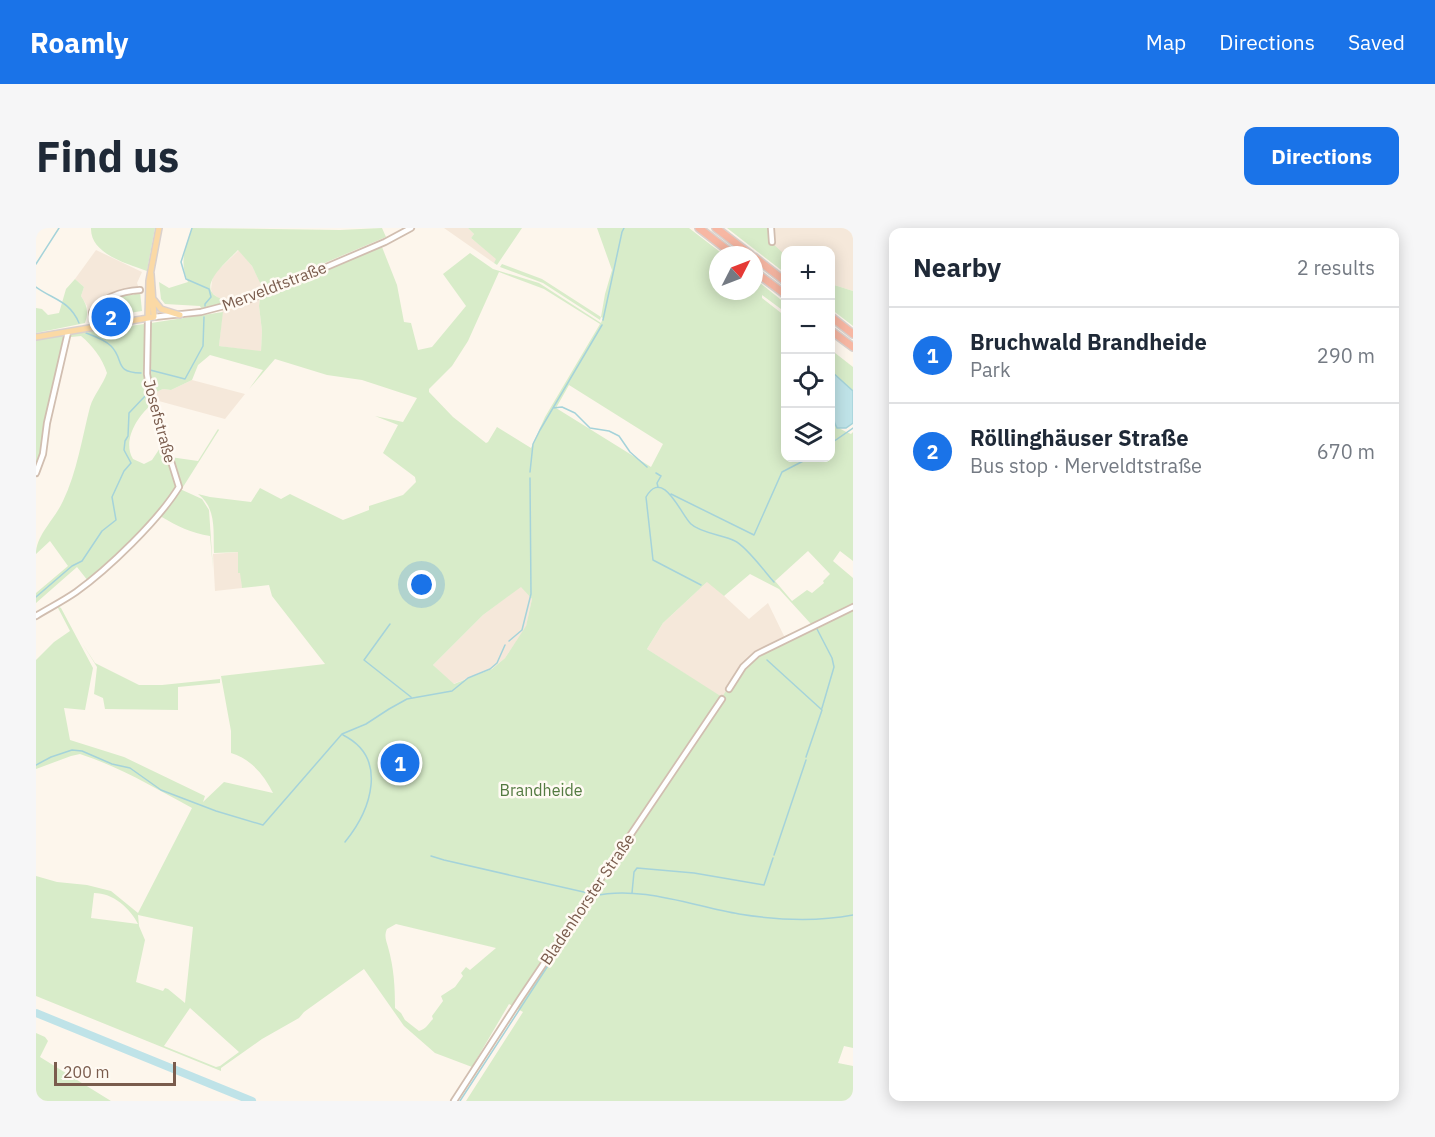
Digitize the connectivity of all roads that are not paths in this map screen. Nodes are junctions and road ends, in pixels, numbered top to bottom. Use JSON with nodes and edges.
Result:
{"nodes":[{"id":1,"x":159,"y":228,"type":"edge"},
{"id":2,"x":411,"y":228,"type":"edge"},
{"id":3,"x":699,"y":228,"type":"edge"},
{"id":4,"x":716,"y":228,"type":"edge"},
{"id":5,"x":771,"y":228,"type":"edge"},
{"id":6,"x":772,"y":242,"type":"dead end"},
{"id":7,"x":722,"y":246,"type":"edge"},
{"id":8,"x":740,"y":246,"type":"edge"},
{"id":9,"x":763,"y":264,"type":"edge"},
{"id":10,"x":151,"y":274,"type":"junction"},
{"id":11,"x":763,"y":278,"type":"edge"},
{"id":12,"x":781,"y":278,"type":"edge"},
{"id":13,"x":140,"y":290,"type":"dead end"},
{"id":14,"x":781,"y":291,"type":"edge"},
{"id":15,"x":153,"y":299,"type":"junction"},
{"id":16,"x":180,"y":315,"type":"junction"},
{"id":17,"x":151,"y":317,"type":"junction"},
{"id":18,"x":835,"y":319,"type":"edge"},
{"id":19,"x":94,"y":326,"type":"junction"},
{"id":20,"x":68,"y":332,"type":"junction"},
{"id":21,"x":835,"y":333,"type":"edge"},
{"id":22,"x":853,"y":334,"type":"edge"},
{"id":23,"x":36,"y":337,"type":"edge"},
{"id":24,"x":853,"y":347,"type":"edge"},
{"id":25,"x":36,"y":473,"type":"edge"},
{"id":26,"x":853,"y":607,"type":"edge"},
{"id":27,"x":36,"y":616,"type":"edge"},
{"id":28,"x":729,"y":689,"type":"dead end"},
{"id":29,"x":722,"y":699,"type":"dead end"},
{"id":30,"x":454,"y":1101,"type":"edge"}],
"edges":[{"from":1,"to":10,"type":"main road"},
{"from":2,"to":16,"type":"street","name":"Merveldtstraße"},
{"from":3,"to":7,"type":"highway"},
{"from":4,"to":8,"type":"highway"},
{"from":5,"to":6,"type":"street"},
{"from":9,"to":12,"type":"highway"},
{"from":10,"to":15,"type":"main road"},
{"from":10,"to":17,"type":"main road"},
{"from":11,"to":14,"type":"highway"},
{"from":13,"to":19,"type":"street"},
{"from":15,"to":16,"type":"main road"},
{"from":15,"to":17,"type":"main road"},
{"from":16,"to":17,"type":"street","name":"Merveldtstraße"},
{"from":17,"to":19,"type":"main road","name":"Merveldtstraße"},
{"from":17,"to":27,"type":"street","name":"Josefstraße"},
{"from":18,"to":22,"type":"highway"},
{"from":19,"to":20,"type":"main road","name":"Merveldtstraße"},
{"from":20,"to":23,"type":"main road","name":"Merveldtstraße"},
{"from":20,"to":25,"type":"street"},
{"from":21,"to":24,"type":"highway"},
{"from":26,"to":28,"type":"street"},
{"from":29,"to":30,"type":"street","name":"Bladenhorster Straße"}]}
